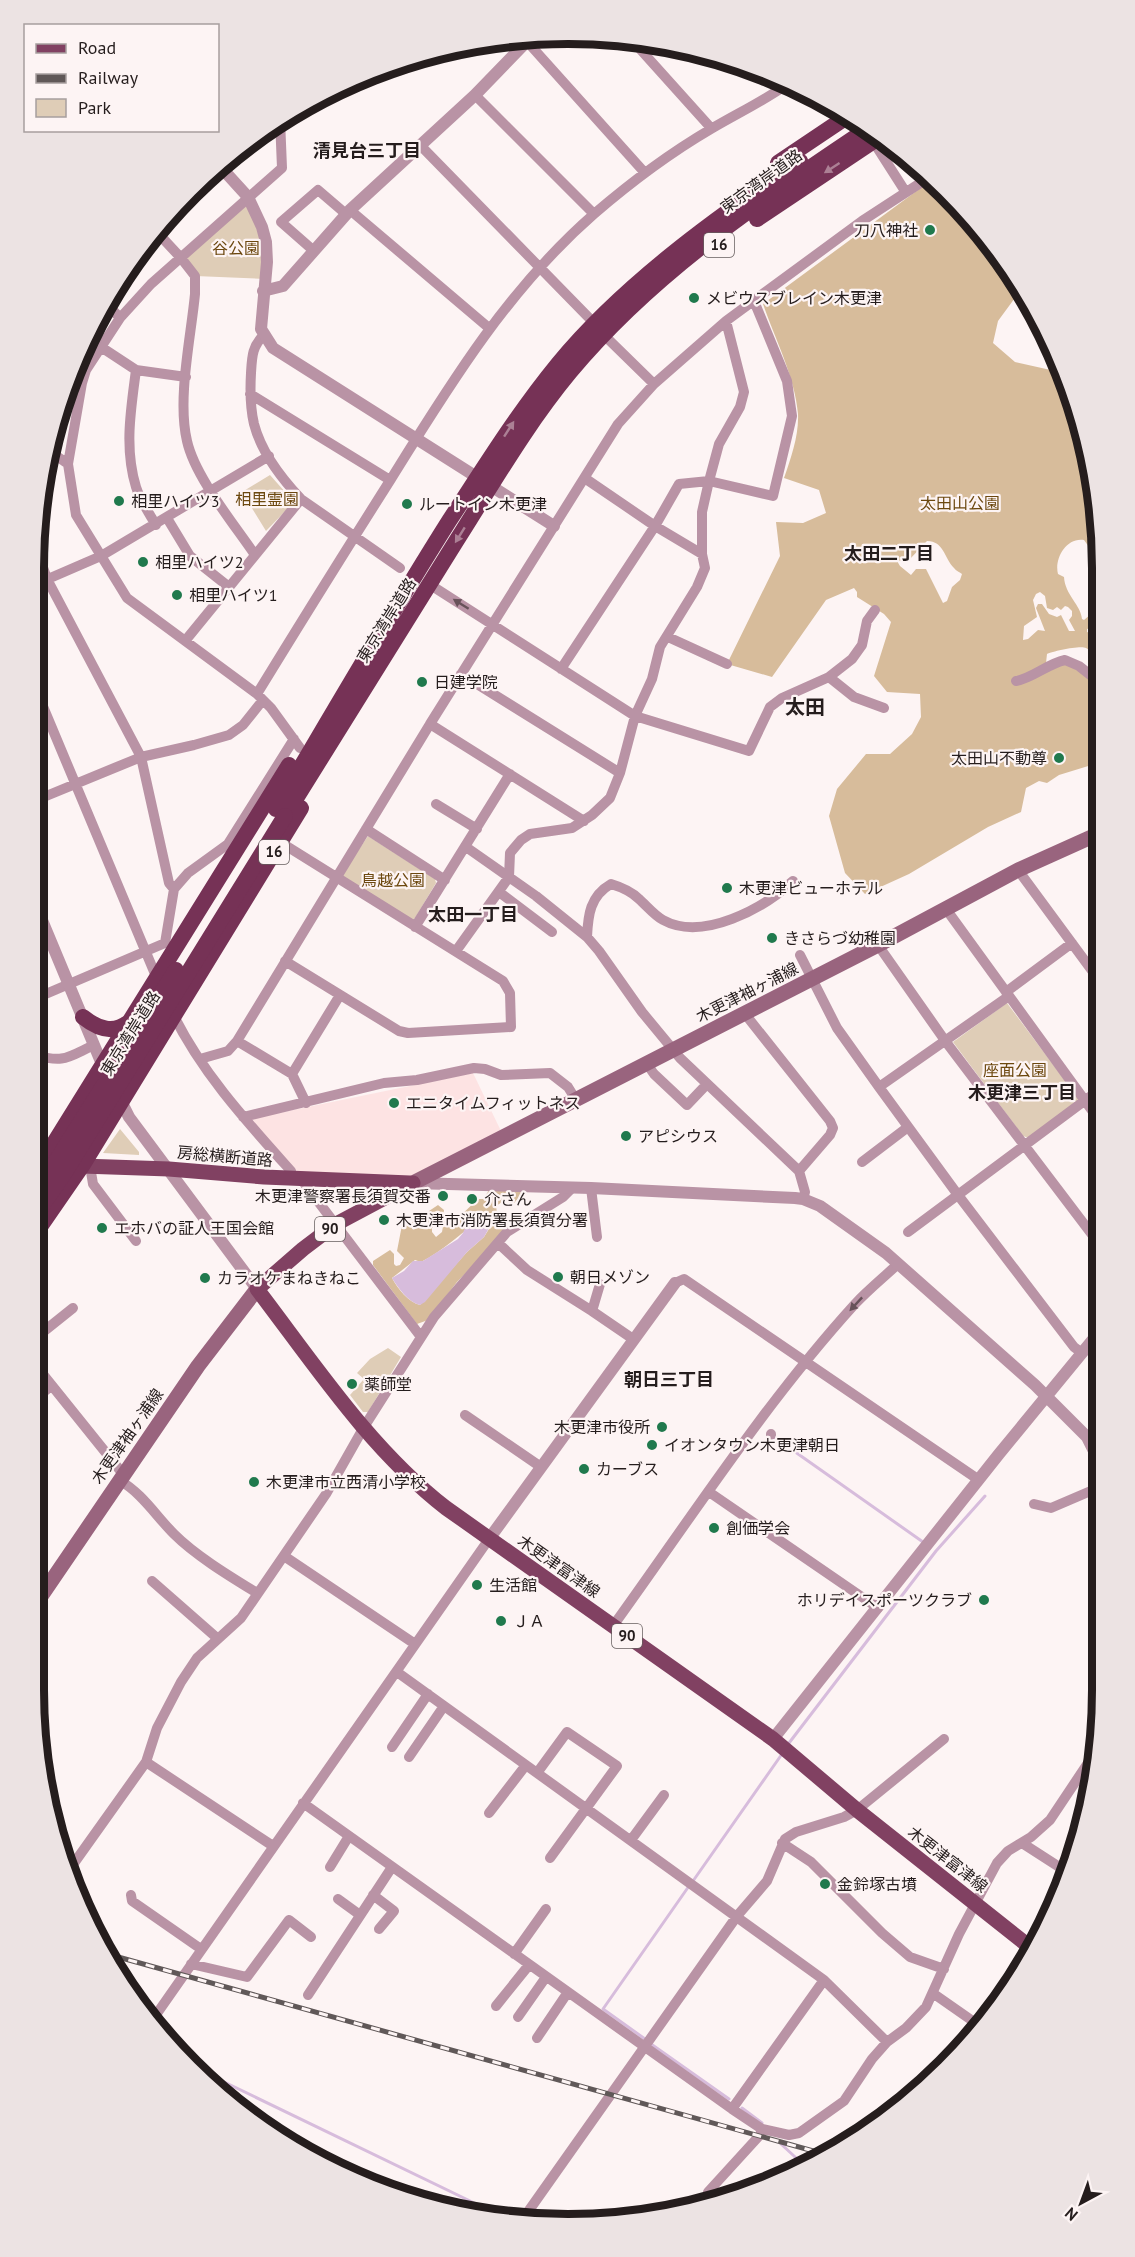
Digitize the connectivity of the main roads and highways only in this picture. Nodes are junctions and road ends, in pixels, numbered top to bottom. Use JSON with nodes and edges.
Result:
{"nodes":[{"id":1,"x":841,"y":121,"type":"edge"},
{"id":2,"x":851,"y":127,"type":"edge"},
{"id":3,"x":868,"y":139,"type":"edge"},
{"id":4,"x":868,"y":139,"type":"edge"},
{"id":5,"x":627,"y":302,"type":"junction"},
{"id":6,"x":595,"y":324,"type":"junction"},
{"id":7,"x":571,"y":372,"type":"junction"},
{"id":8,"x":484,"y":482,"type":"junction"},
{"id":9,"x":407,"y":573,"type":"junction"},
{"id":10,"x":419,"y":600,"type":"junction"},
{"id":11,"x":280,"y":813,"type":"junction"},
{"id":12,"x":1092,"y":838,"type":"edge"},
{"id":13,"x":82,"y":1017,"type":"road end"},
{"id":14,"x":133,"y":1018,"type":"junction"},
{"id":15,"x":44,"y":1156,"type":"edge"},
{"id":16,"x":86,"y":1166,"type":"junction"},
{"id":17,"x":44,"y":1168,"type":"edge"},
{"id":18,"x":44,"y":1181,"type":"edge"},
{"id":19,"x":413,"y":1183,"type":"junction"},
{"id":20,"x":44,"y":1203,"type":"edge"},
{"id":21,"x":44,"y":1224,"type":"edge"},
{"id":22,"x":257,"y":1289,"type":"junction"},
{"id":23,"x":44,"y":1592,"type":"edge"},
{"id":24,"x":1025,"y":1943,"type":"edge"}],
"edges":[{"from":1,"to":6,"type":"highway","number":"16"},
{"from":2,"to":5,"type":"highway","name":"東京湾岸道路","number":"16"},
{"from":3,"to":5,"type":"highway","name":"東京湾岸道路","number":"16"},
{"from":4,"to":7,"type":"highway","number":"16","one_way":true},
{"from":5,"to":6,"type":"highway","name":"東京湾岸道路","number":"16"},
{"from":5,"to":7,"type":"highway","name":"東京湾岸道路","number":"16"},
{"from":8,"to":6,"type":"highway","name":"東京湾岸道路","number":"16","one_way":true},
{"from":7,"to":8,"type":"highway","name":"東京湾岸道路","number":"16"},
{"from":8,"to":9,"type":"highway","name":"東京湾岸道路","number":"16"},
{"from":8,"to":10,"type":"highway","name":"東京湾岸道路","number":"16","one_way":true},
{"from":9,"to":11,"type":"highway","name":"東京湾岸道路","number":"16"},
{"from":9,"to":14,"type":"highway","number":"16"},
{"from":10,"to":11,"type":"highway","name":"東京湾岸道路","number":"16"},
{"from":10,"to":16,"type":"highway","number":"16"},
{"from":11,"to":18,"type":"highway","name":"東京湾岸道路","number":"16","bridge":true},
{"from":11,"to":20,"type":"highway","name":"東京湾岸道路","number":"16","bridge":true},
{"from":12,"to":19,"type":"main road","name":"木更津袖ヶ浦線"},
{"from":13,"to":14,"type":"highway"},
{"from":14,"to":15,"type":"highway","number":"16"},
{"from":16,"to":17,"type":"highway","name":"房総横断道路"},
{"from":16,"to":19,"type":"main road","name":"房総横断道路"},
{"from":16,"to":21,"type":"highway","number":"16"},
{"from":19,"to":22,"type":"main road","number":"90"},
{"from":22,"to":23,"type":"main road","name":"木更津袖ヶ浦線"},
{"from":22,"to":24,"type":"main road","name":"木更津富津線","number":"90"}]}
